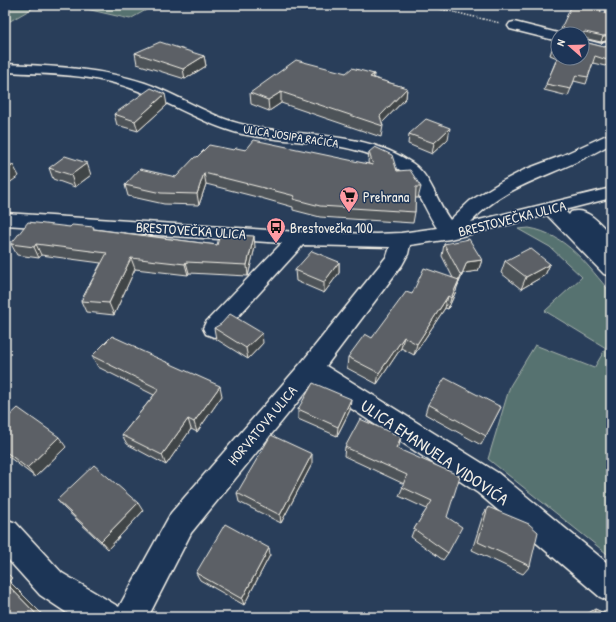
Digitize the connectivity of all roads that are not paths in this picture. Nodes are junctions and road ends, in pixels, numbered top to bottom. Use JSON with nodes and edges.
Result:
{"nodes":[{"id":1,"x":514,"y":26,"type":"road end"},
{"id":2,"x":550,"y":35,"type":"edge"},
{"id":3,"x":590,"y":45,"type":"edge"},
{"id":4,"x":611,"y":45,"type":"edge"},
{"id":5,"x":5,"y":68,"type":"edge"},
{"id":6,"x":611,"y":138,"type":"edge"},
{"id":7,"x":606,"y":194,"type":"edge"},
{"id":8,"x":556,"y":208,"type":"junction"},
{"id":9,"x":5,"y":219,"type":"edge"},
{"id":10,"x":611,"y":229,"type":"edge"},
{"id":11,"x":450,"y":233,"type":"junction"},
{"id":12,"x":298,"y":238,"type":"junction"},
{"id":13,"x":401,"y":240,"type":"junction"},
{"id":14,"x":611,"y":246,"type":"edge"},
{"id":15,"x":611,"y":269,"type":"edge"},
{"id":16,"x":214,"y":328,"type":"edge"},
{"id":17,"x":310,"y":369,"type":"junction"},
{"id":18,"x":5,"y":534,"type":"edge"},
{"id":19,"x":611,"y":586,"type":"edge"},
{"id":20,"x":107,"y":617,"type":"edge"},
{"id":21,"x":131,"y":617,"type":"edge"}],
"edges":[{"from":1,"to":2,"type":"street"},
{"from":3,"to":4,"type":"street"},
{"from":5,"to":11,"type":"street","name":"ULICA JOSIPA RAČIĆA"},
{"from":6,"to":11,"type":"street"},
{"from":7,"to":8,"type":"street","name":"BRESTOVEČKA ULICA"},
{"from":7,"to":10,"type":"street"},
{"from":8,"to":11,"type":"street","name":"BRESTOVEČKA ULICA"},
{"from":8,"to":14,"type":"street"},
{"from":8,"to":15,"type":"street"},
{"from":9,"to":12,"type":"street","name":"BRESTOVEČKA ULICA"},
{"from":11,"to":13,"type":"street","name":"BRESTOVEČKA ULICA"},
{"from":12,"to":13,"type":"street","name":"BRESTOVEČKA ULICA"},
{"from":12,"to":16,"type":"street"},
{"from":13,"to":17,"type":"street","name":"HORVATOVA ULICA"},
{"from":17,"to":19,"type":"street","name":"ULICA EMANUELA VIDOVIĆA"},
{"from":17,"to":21,"type":"street","name":"HORVATOVA ULICA"},
{"from":18,"to":20,"type":"street"}]}
